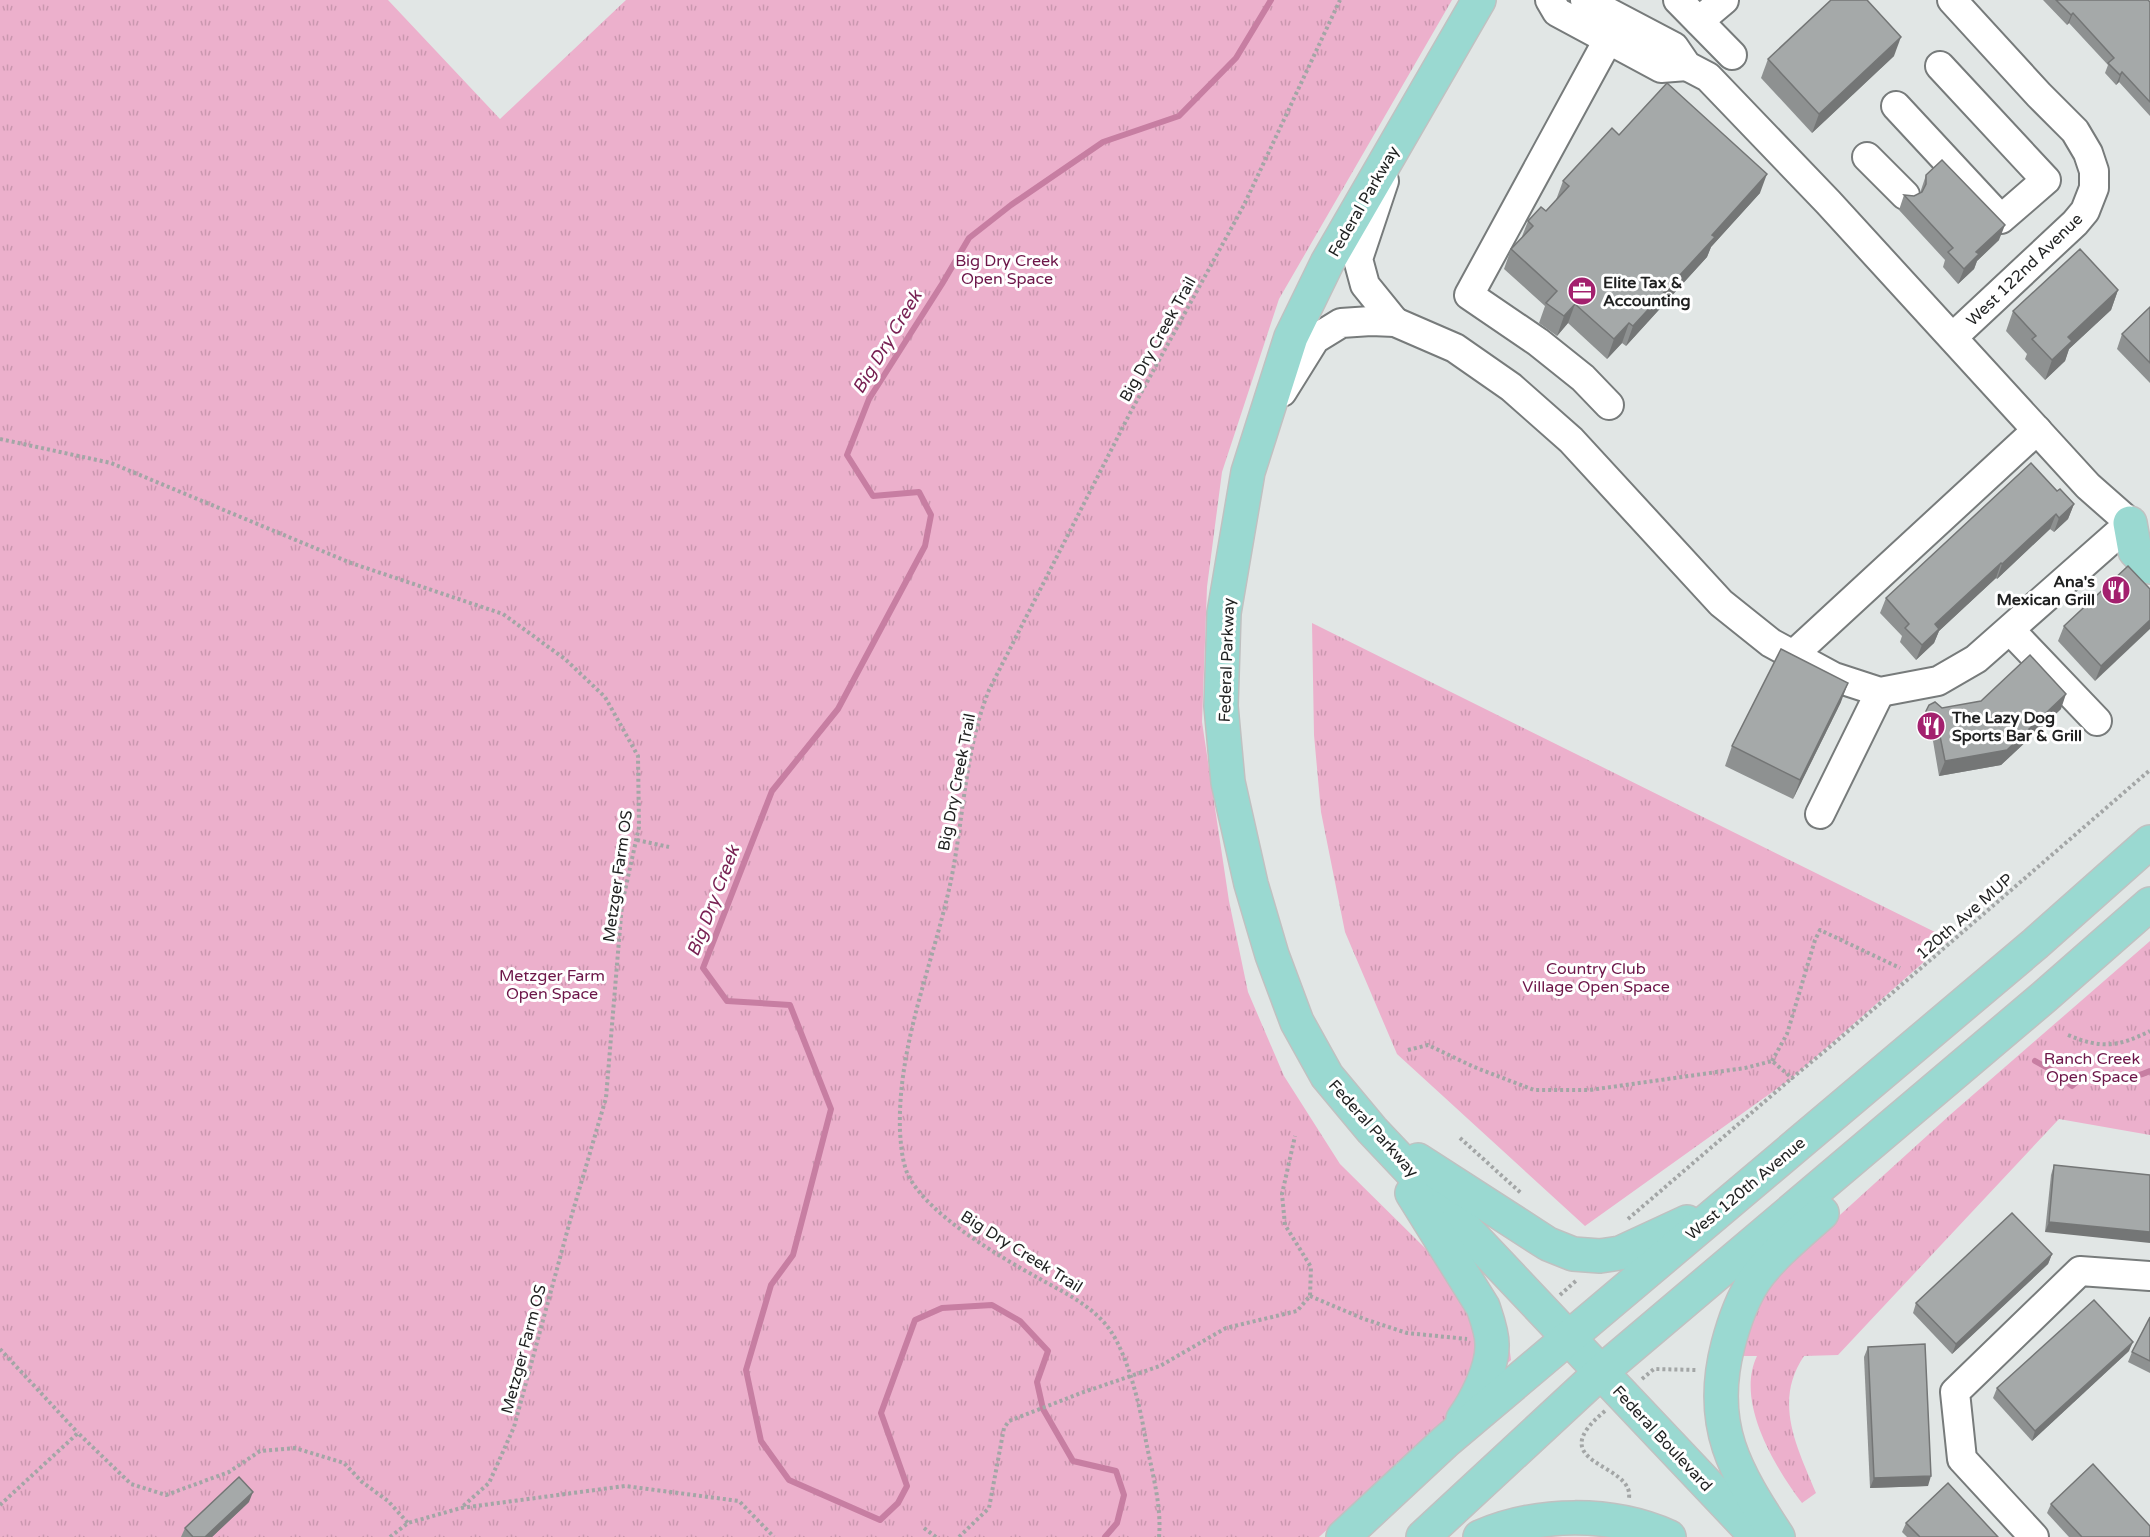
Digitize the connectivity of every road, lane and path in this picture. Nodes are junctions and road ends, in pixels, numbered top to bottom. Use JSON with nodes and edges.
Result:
{"nodes":[{"id":1,"x":1340,"y":0,"type":"edge"},
{"id":2,"x":1479,"y":0,"type":"edge"},
{"id":3,"x":1550,"y":0,"type":"edge"},
{"id":4,"x":1585,"y":0,"type":"edge"},
{"id":5,"x":1678,"y":0,"type":"edge"},
{"id":6,"x":1724,"y":0,"type":"edge"},
{"id":7,"x":1952,"y":0,"type":"edge"},
{"id":8,"x":1699,"y":21,"type":"junction"},
{"id":9,"x":1608,"y":40,"type":"junction"},
{"id":10,"x":1732,"y":55,"type":"dead end"},
{"id":11,"x":1687,"y":66,"type":"junction"},
{"id":12,"x":1940,"y":66,"type":"dead end"},
{"id":13,"x":1896,"y":106,"type":"dead end"},
{"id":14,"x":1397,"y":142,"type":"junction"},
{"id":15,"x":1867,"y":157,"type":"dead end"},
{"id":16,"x":1905,"y":195,"type":"edge"},
{"id":17,"x":1395,"y":322,"type":"junction"},
{"id":18,"x":1953,"y":337,"type":"junction"},
{"id":19,"x":1609,"y":405,"type":"dead end"},
{"id":20,"x":1261,"y":427,"type":"junction"},
{"id":21,"x":2037,"y":430,"type":"junction"},
{"id":22,"x":0,"y":439,"type":"edge"},
{"id":23,"x":2140,"y":528,"type":"edge"},
{"id":24,"x":2150,"y":567,"type":"edge"},
{"id":25,"x":2010,"y":630,"type":"junction"},
{"id":26,"x":1792,"y":656,"type":"junction"},
{"id":27,"x":1880,"y":692,"type":"junction"},
{"id":28,"x":2097,"y":721,"type":"dead end"},
{"id":29,"x":2150,"y":770,"type":"edge"},
{"id":30,"x":1820,"y":814,"type":"dead end"},
{"id":31,"x":2150,"y":820,"type":"edge"},
{"id":32,"x":637,"y":840,"type":"junction"},
{"id":33,"x":2150,"y":842,"type":"edge"},
{"id":34,"x":669,"y":847,"type":"dead end"},
{"id":35,"x":2150,"y":886,"type":"edge"},
{"id":36,"x":2150,"y":904,"type":"edge"},
{"id":37,"x":2109,"y":940,"type":"junction"},
{"id":38,"x":2035,"y":944,"type":"junction"},
{"id":39,"x":1900,"y":968,"type":"dead end"},
{"id":40,"x":2044,"y":997,"type":"junction"},
{"id":41,"x":2150,"y":1031,"type":"edge"},
{"id":42,"x":2068,"y":1035,"type":"dead end"},
{"id":43,"x":1408,"y":1050,"type":"dead end"},
{"id":44,"x":1772,"y":1061,"type":"junction"},
{"id":45,"x":1792,"y":1078,"type":"junction"},
{"id":46,"x":1372,"y":1130,"type":"junction"},
{"id":47,"x":1295,"y":1136,"type":"dead end"},
{"id":48,"x":1460,"y":1138,"type":"dead end"},
{"id":49,"x":1524,"y":1196,"type":"dead end"},
{"id":50,"x":1729,"y":1202,"type":"junction"},
{"id":51,"x":1624,"y":1223,"type":"dead end"},
{"id":52,"x":2150,"y":1276,"type":"edge"},
{"id":53,"x":1310,"y":1296,"type":"junction"},
{"id":54,"x":1568,"y":1338,"type":"junction"},
{"id":55,"x":1473,"y":1339,"type":"dead end"},
{"id":56,"x":0,"y":1349,"type":"edge"},
{"id":57,"x":1601,"y":1372,"type":"junction"},
{"id":58,"x":1129,"y":1376,"type":"junction"},
{"id":59,"x":1595,"y":1419,"type":"dead end"},
{"id":60,"x":78,"y":1433,"type":"junction"},
{"id":61,"x":1445,"y":1442,"type":"junction"},
{"id":62,"x":0,"y":1505,"type":"edge"},
{"id":63,"x":461,"y":1508,"type":"junction"},
{"id":64,"x":1625,"y":1522,"type":"junction"},
{"id":65,"x":408,"y":1523,"type":"junction"},
{"id":66,"x":924,"y":1528,"type":"dead end"},
{"id":67,"x":390,"y":1537,"type":"edge"},
{"id":68,"x":774,"y":1537,"type":"edge"},
{"id":69,"x":936,"y":1537,"type":"edge"},
{"id":70,"x":959,"y":1537,"type":"edge"},
{"id":71,"x":1159,"y":1537,"type":"edge"},
{"id":72,"x":1343,"y":1537,"type":"edge"},
{"id":73,"x":1423,"y":1537,"type":"edge"},
{"id":74,"x":1480,"y":1537,"type":"edge"},
{"id":75,"x":1669,"y":1537,"type":"edge"},
{"id":76,"x":1757,"y":1537,"type":"edge"},
{"id":77,"x":1778,"y":1537,"type":"edge"},
{"id":78,"x":2034,"y":1537,"type":"edge"}],
"edges":[{"from":1,"to":58,"type":"path","name":"Big Dry Creek Trail"},
{"from":2,"to":14,"type":"main road","name":"Federal Parkway"},
{"from":3,"to":9,"type":"street"},
{"from":4,"to":11,"type":"street"},
{"from":5,"to":8,"type":"street"},
{"from":6,"to":8,"type":"street"},
{"from":7,"to":18,"type":"street","name":"West 122nd Avenue"},
{"from":8,"to":10,"type":"street"},
{"from":9,"to":11,"type":"street"},
{"from":9,"to":19,"type":"street"},
{"from":11,"to":18,"type":"street"},
{"from":12,"to":13,"type":"street"},
{"from":14,"to":17,"type":"street"},
{"from":14,"to":20,"type":"main road","name":"Federal Parkway"},
{"from":15,"to":16,"type":"street"},
{"from":17,"to":20,"type":"street"},
{"from":17,"to":26,"type":"street"},
{"from":18,"to":21,"type":"street"},
{"from":20,"to":46,"type":"main road","name":"Federal Parkway"},
{"from":21,"to":23,"type":"street"},
{"from":21,"to":26,"type":"street"},
{"from":22,"to":32,"type":"path","name":"Metzger Farm OS"},
{"from":23,"to":24,"type":"main road"},
{"from":23,"to":25,"type":"street"},
{"from":25,"to":27,"type":"street"},
{"from":25,"to":28,"type":"street"},
{"from":26,"to":27,"type":"street"},
{"from":27,"to":30,"type":"street"},
{"from":29,"to":45,"type":"path","name":"120th Ave MUP"},
{"from":31,"to":38,"type":"main road"},
{"from":32,"to":34,"type":"path"},
{"from":32,"to":63,"type":"path","name":"Metzger Farm OS"},
{"from":33,"to":38,"type":"main road","name":"West 120th Avenue"},
{"from":35,"to":37,"type":"main road"},
{"from":36,"to":37,"type":"main road"},
{"from":37,"to":40,"type":"main road"},
{"from":38,"to":50,"type":"main road","name":"West 120th Avenue"},
{"from":39,"to":44,"type":"path"},
{"from":40,"to":57,"type":"main road"},
{"from":40,"to":77,"type":"main road"},
{"from":41,"to":42,"type":"path"},
{"from":43,"to":44,"type":"path"},
{"from":44,"to":45,"type":"path"},
{"from":45,"to":51,"type":"path","name":"120th Ave MUP"},
{"from":46,"to":50,"type":"main road"},
{"from":46,"to":54,"type":"main road","name":"Federal Parkway"},
{"from":46,"to":61,"type":"main road"},
{"from":47,"to":53,"type":"path"},
{"from":48,"to":49,"type":"path"},
{"from":50,"to":54,"type":"main road","name":"West 120th Avenue"},
{"from":52,"to":78,"type":"street"},
{"from":53,"to":55,"type":"path"},
{"from":53,"to":58,"type":"path"},
{"from":54,"to":57,"type":"main road","name":"Federal Boulevard"},
{"from":54,"to":61,"type":"main road","name":"West 120th Avenue"},
{"from":56,"to":60,"type":"path"},
{"from":57,"to":73,"type":"main road"},
{"from":57,"to":76,"type":"main road","name":"Federal Boulevard"},
{"from":58,"to":70,"type":"path"},
{"from":58,"to":71,"type":"path","name":"Big Dry Creek Trail"},
{"from":59,"to":64,"type":"path"},
{"from":60,"to":62,"type":"path"},
{"from":60,"to":65,"type":"path"},
{"from":61,"to":72,"type":"main road","name":"West 120th Avenue"},
{"from":63,"to":65,"type":"path","name":"Metzger Farm OS"},
{"from":63,"to":68,"type":"path","name":"Metzger Farm OS"},
{"from":64,"to":74,"type":"main road"},
{"from":64,"to":75,"type":"main road"},
{"from":65,"to":67,"type":"path","name":"Metzger Farm OS"},
{"from":66,"to":69,"type":"path"}]}
